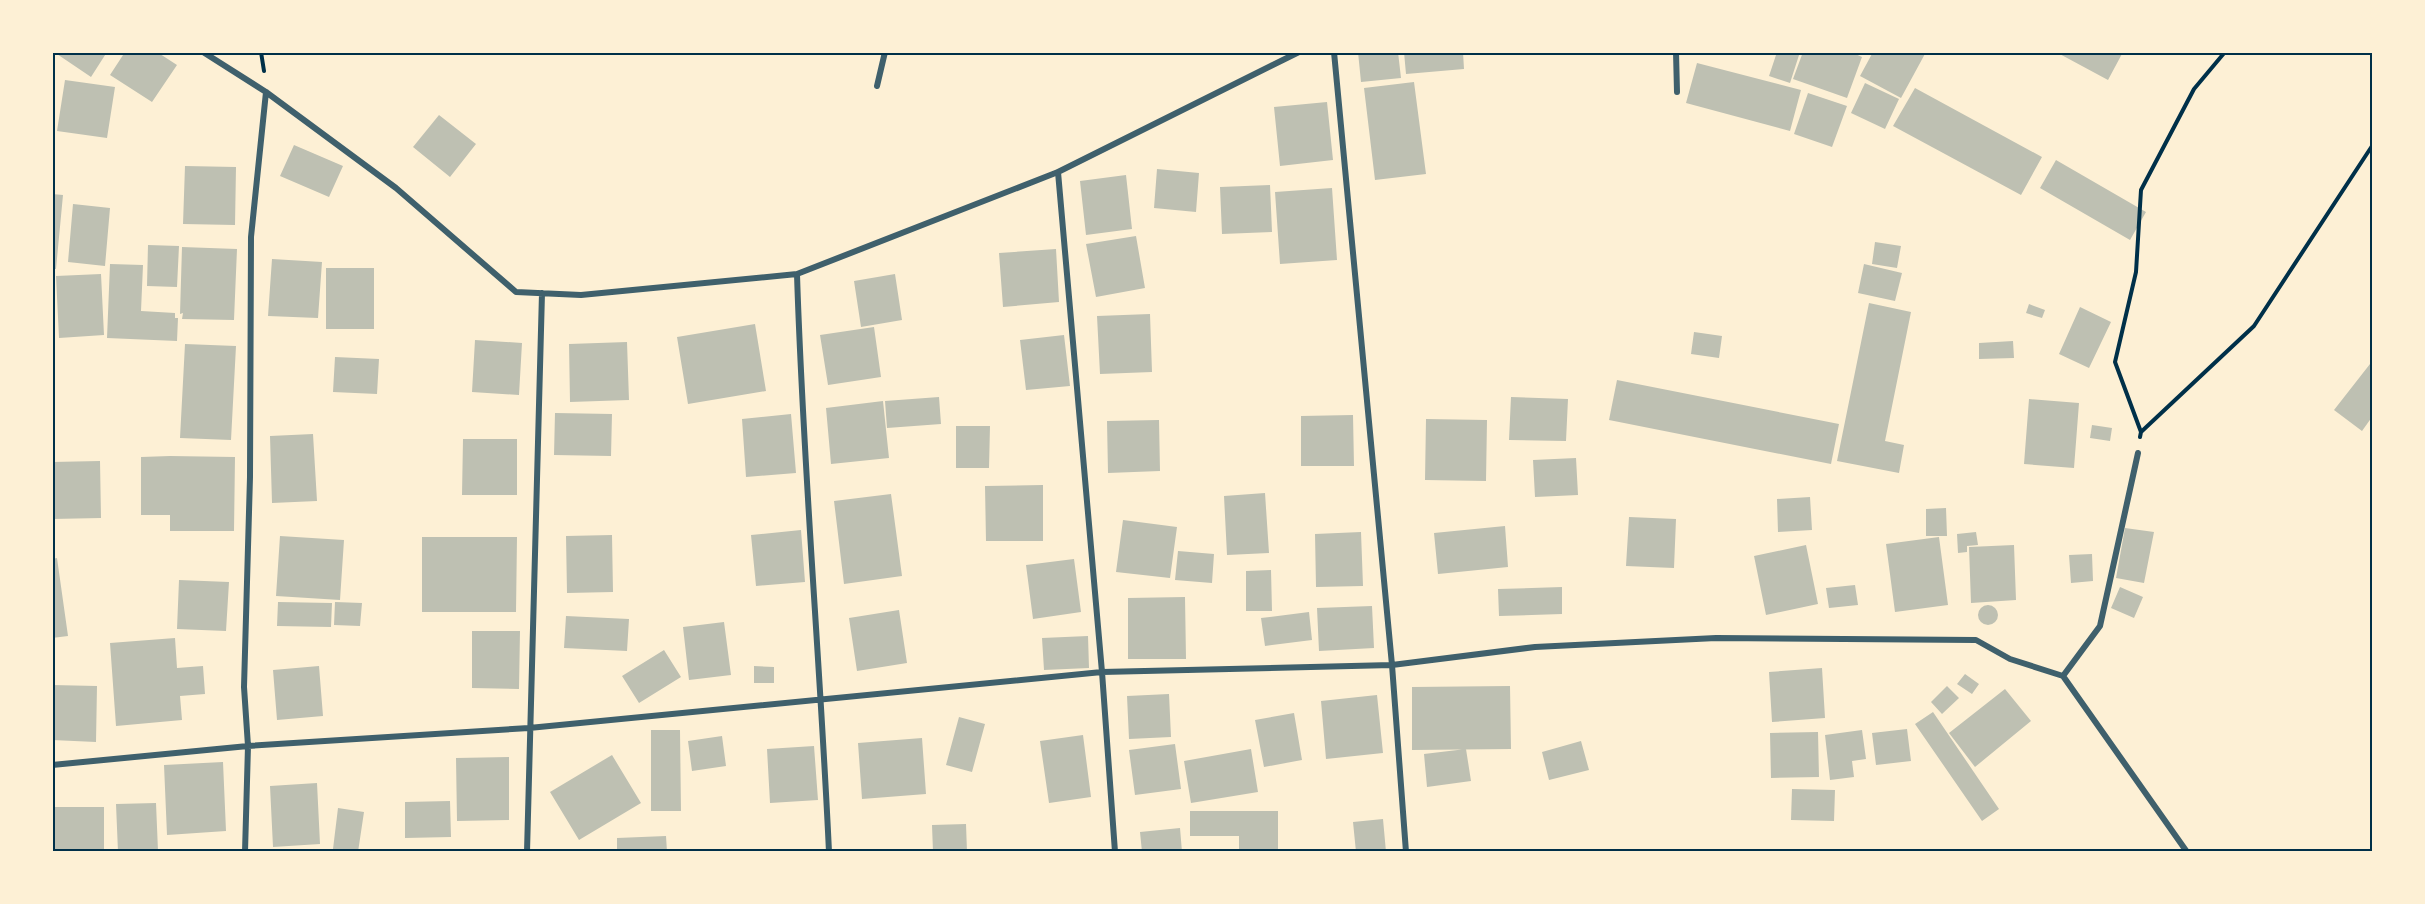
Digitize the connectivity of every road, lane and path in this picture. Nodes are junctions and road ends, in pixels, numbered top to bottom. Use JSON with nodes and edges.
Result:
{"nodes":[{"id":1,"x":203,"y":52,"type":"edge"},
{"id":2,"x":885,"y":52,"type":"edge"},
{"id":3,"x":1299,"y":52,"type":"edge"},
{"id":4,"x":1334,"y":52,"type":"edge"},
{"id":5,"x":1676,"y":52,"type":"edge"},
{"id":6,"x":2225,"y":52,"type":"edge"},
{"id":7,"x":878,"y":86,"type":"dead end"},
{"id":8,"x":1677,"y":92,"type":"dead end"},
{"id":9,"x":266,"y":93,"type":"junction"},
{"id":10,"x":2373,"y":146,"type":"edge"},
{"id":11,"x":1058,"y":172,"type":"junction"},
{"id":12,"x":797,"y":274,"type":"junction"},
{"id":13,"x":542,"y":293,"type":"junction"},
{"id":14,"x":2141,"y":432,"type":"junction"},
{"id":15,"x":2138,"y":453,"type":"joint"},
{"id":16,"x":1392,"y":665,"type":"junction"},
{"id":17,"x":1102,"y":672,"type":"junction"},
{"id":18,"x":2063,"y":676,"type":"junction"},
{"id":19,"x":822,"y":700,"type":"junction"},
{"id":20,"x":530,"y":728,"type":"junction"},
{"id":21,"x":248,"y":746,"type":"junction"},
{"id":22,"x":52,"y":765,"type":"edge"},
{"id":23,"x":246,"y":852,"type":"edge"},
{"id":24,"x":527,"y":852,"type":"edge"},
{"id":25,"x":829,"y":852,"type":"edge"},
{"id":26,"x":1115,"y":852,"type":"edge"},
{"id":27,"x":1406,"y":852,"type":"edge"},
{"id":28,"x":2187,"y":852,"type":"edge"}],
"edges":[{"from":1,"to":9,"type":"street"},
{"from":2,"to":7,"type":"street"},
{"from":3,"to":11,"type":"street"},
{"from":4,"to":16,"type":"street"},
{"from":5,"to":8,"type":"street"},
{"from":6,"to":14,"type":"path"},
{"from":9,"to":13,"type":"street"},
{"from":9,"to":21,"type":"street"},
{"from":10,"to":14,"type":"path"},
{"from":11,"to":12,"type":"street"},
{"from":11,"to":17,"type":"street"},
{"from":12,"to":13,"type":"street"},
{"from":12,"to":19,"type":"street"},
{"from":13,"to":20,"type":"street"},
{"from":14,"to":15,"type":"path"},
{"from":15,"to":18,"type":"street"},
{"from":16,"to":17,"type":"street"},
{"from":16,"to":18,"type":"street"},
{"from":16,"to":27,"type":"street"},
{"from":17,"to":19,"type":"street"},
{"from":17,"to":26,"type":"street"},
{"from":18,"to":28,"type":"street"},
{"from":19,"to":20,"type":"street"},
{"from":19,"to":25,"type":"street"},
{"from":20,"to":21,"type":"street"},
{"from":20,"to":24,"type":"street"},
{"from":21,"to":22,"type":"street"},
{"from":21,"to":23,"type":"street"}]}
